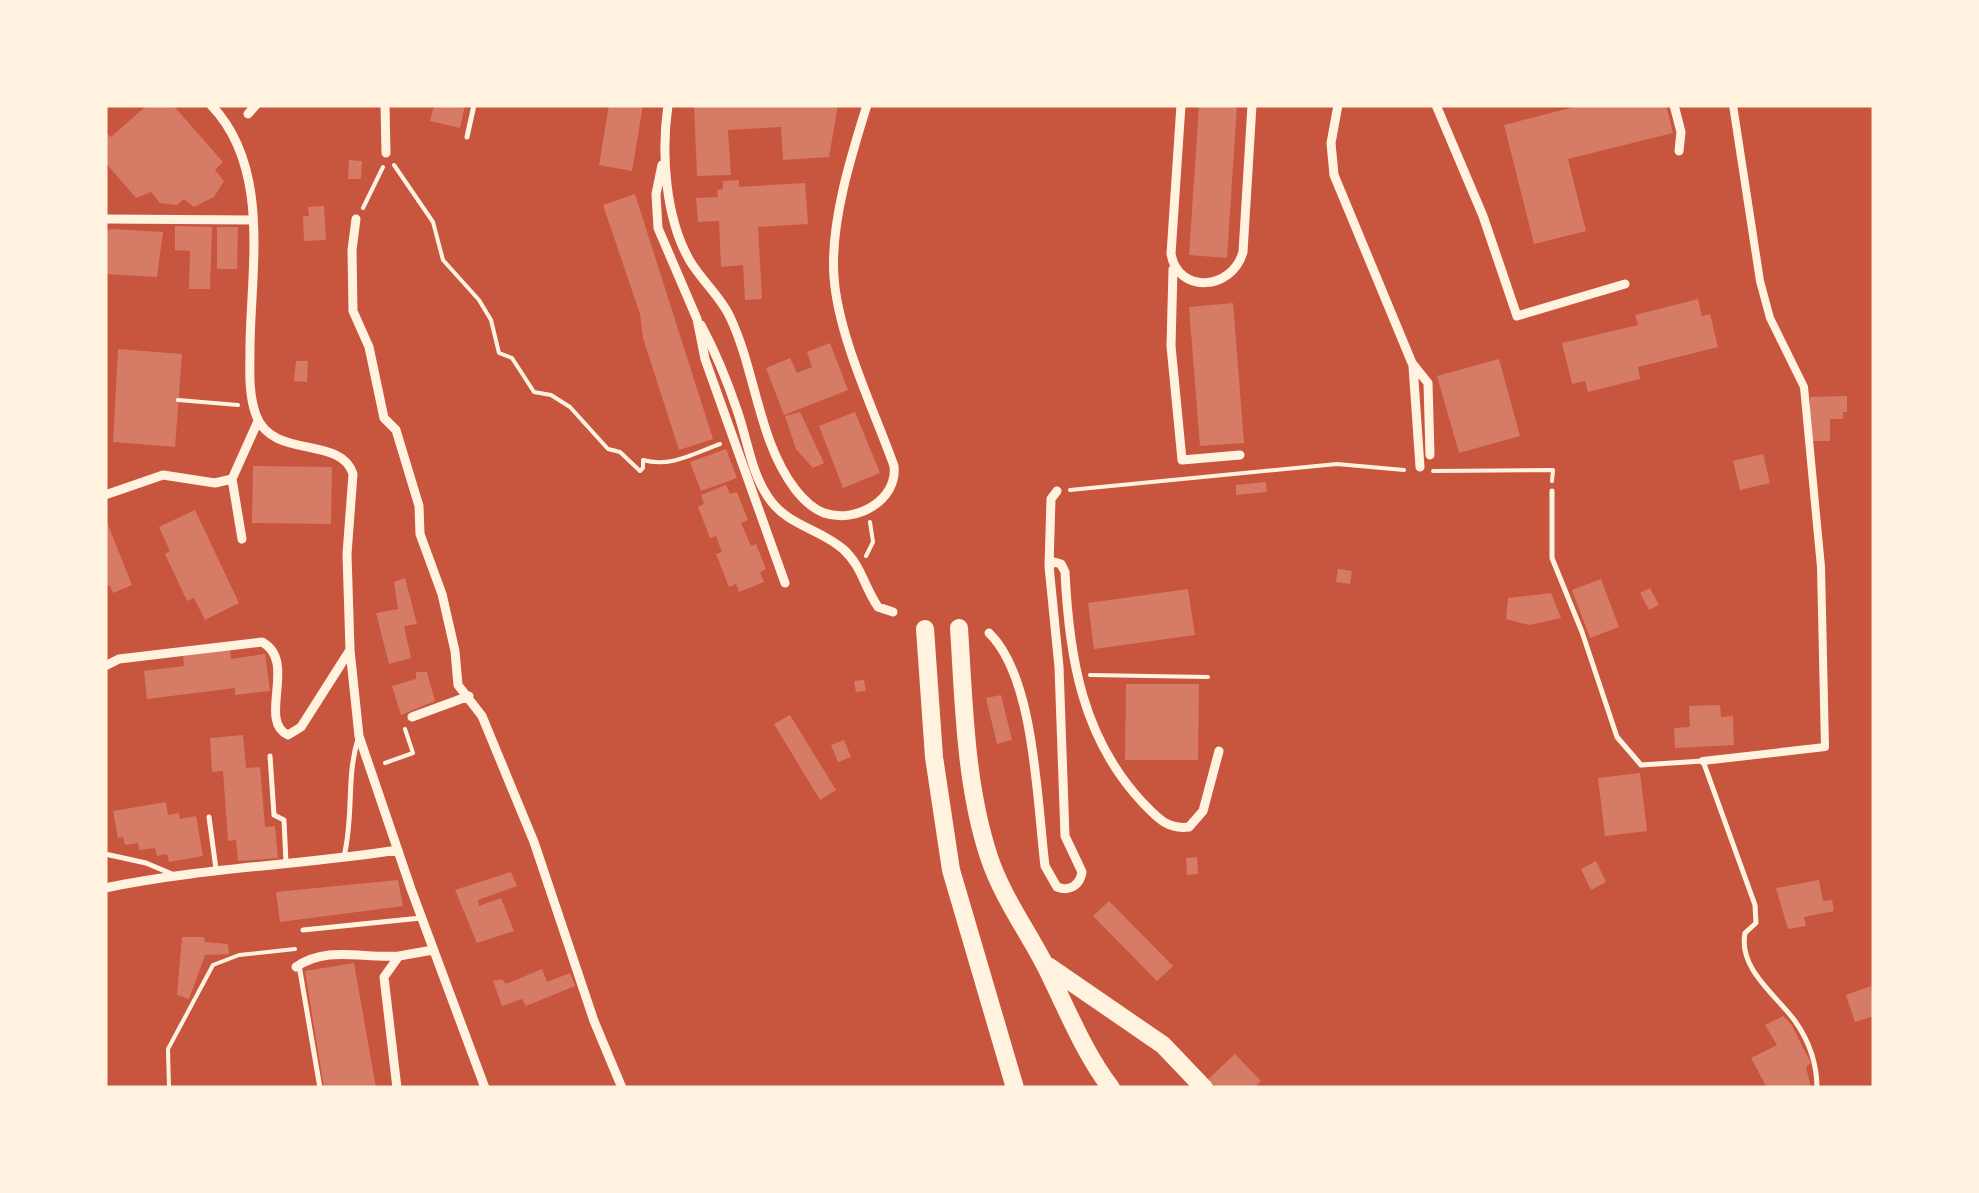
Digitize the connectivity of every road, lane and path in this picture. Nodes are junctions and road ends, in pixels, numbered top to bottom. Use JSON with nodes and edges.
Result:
{"nodes":[{"id":1,"x":211,"y":105,"type":"edge"},
{"id":2,"x":256,"y":105,"type":"edge"},
{"id":3,"x":385,"y":105,"type":"edge"},
{"id":4,"x":474,"y":105,"type":"edge"},
{"id":5,"x":668,"y":105,"type":"edge"},
{"id":6,"x":867,"y":105,"type":"edge"},
{"id":7,"x":1181,"y":105,"type":"edge"},
{"id":8,"x":1252,"y":105,"type":"edge"},
{"id":9,"x":1338,"y":105,"type":"edge"},
{"id":10,"x":1436,"y":105,"type":"edge"},
{"id":11,"x":1674,"y":105,"type":"edge"},
{"id":12,"x":1732,"y":105,"type":"edge"},
{"id":13,"x":248,"y":114,"type":"dead end"},
{"id":14,"x":467,"y":137,"type":"dead end"},
{"id":15,"x":1678,"y":151,"type":"dead end"},
{"id":16,"x":386,"y":153,"type":"junction"},
{"id":17,"x":663,"y":158,"type":"junction"},
{"id":18,"x":105,"y":219,"type":"edge"},
{"id":19,"x":252,"y":220,"type":"junction"},
{"id":20,"x":356,"y":220,"type":"joint"},
{"id":21,"x":1174,"y":269,"type":"junction"},
{"id":22,"x":1625,"y":284,"type":"dead end"},
{"id":23,"x":697,"y":318,"type":"junction"},
{"id":24,"x":1412,"y":363,"type":"junction"},
{"id":25,"x":178,"y":400,"type":"dead end"},
{"id":26,"x":253,"y":406,"type":"junction"},
{"id":27,"x":258,"y":420,"type":"junction"},
{"id":28,"x":732,"y":439,"type":"junction"},
{"id":29,"x":1240,"y":455,"type":"dead end"},
{"id":30,"x":1430,"y":455,"type":"dead end"},
{"id":31,"x":1416,"y":469,"type":"joint"},
{"id":32,"x":1433,"y":471,"type":"dead end"},
{"id":33,"x":232,"y":479,"type":"junction"},
{"id":34,"x":1552,"y":490,"type":"joint"},
{"id":35,"x":1058,"y":491,"type":"joint"},
{"id":36,"x":105,"y":494,"type":"edge"},
{"id":37,"x":855,"y":513,"type":"junction"},
{"id":38,"x":242,"y":539,"type":"dead end"},
{"id":39,"x":1049,"y":566,"type":"junction"},
{"id":40,"x":860,"y":569,"type":"junction"},
{"id":41,"x":785,"y":584,"type":"dead end"},
{"id":42,"x":893,"y":612,"type":"dead end"},
{"id":43,"x":959,"y":628,"type":"dead end"},
{"id":44,"x":925,"y":629,"type":"dead end"},
{"id":45,"x":989,"y":633,"type":"dead end"},
{"id":46,"x":350,"y":650,"type":"junction"},
{"id":47,"x":105,"y":666,"type":"edge"},
{"id":48,"x":1075,"y":675,"type":"junction"},
{"id":49,"x":1208,"y":677,"type":"dead end"},
{"id":50,"x":469,"y":696,"type":"junction"},
{"id":51,"x":412,"y":717,"type":"joint"},
{"id":52,"x":359,"y":736,"type":"junction"},
{"id":53,"x":1218,"y":751,"type":"dead end"},
{"id":54,"x":270,"y":756,"type":"dead end"},
{"id":55,"x":1702,"y":762,"type":"junction"},
{"id":56,"x":368,"y":768,"type":"junction"},
{"id":57,"x":209,"y":817,"type":"dead end"},
{"id":58,"x":398,"y":850,"type":"junction"},
{"id":59,"x":105,"y":854,"type":"edge"},
{"id":60,"x":344,"y":858,"type":"junction"},
{"id":61,"x":286,"y":866,"type":"junction"},
{"id":62,"x":216,"y":871,"type":"junction"},
{"id":63,"x":172,"y":874,"type":"junction"},
{"id":64,"x":105,"y":888,"type":"edge"},
{"id":65,"x":422,"y":918,"type":"junction"},
{"id":66,"x":303,"y":930,"type":"dead end"},
{"id":67,"x":433,"y":950,"type":"junction"},
{"id":68,"x":318,"y":956,"type":"junction"},
{"id":69,"x":399,"y":956,"type":"junction"},
{"id":70,"x":1044,"y":962,"type":"junction"},
{"id":71,"x":298,"y":966,"type":"joint"},
{"id":72,"x":170,"y":1088,"type":"edge"},
{"id":73,"x":320,"y":1088,"type":"edge"},
{"id":74,"x":397,"y":1088,"type":"edge"},
{"id":75,"x":485,"y":1088,"type":"edge"},
{"id":76,"x":622,"y":1088,"type":"edge"},
{"id":77,"x":1015,"y":1088,"type":"edge"},
{"id":78,"x":1111,"y":1088,"type":"edge"},
{"id":79,"x":1204,"y":1088,"type":"edge"},
{"id":80,"x":1817,"y":1088,"type":"edge"}],
"edges":[{"from":1,"to":19,"type":"street"},
{"from":2,"to":13,"type":"street"},
{"from":3,"to":16,"type":"street"},
{"from":4,"to":14,"type":"lane"},
{"from":5,"to":17,"type":"street"},
{"from":6,"to":37,"type":"street"},
{"from":7,"to":21,"type":"street"},
{"from":8,"to":21,"type":"street"},
{"from":9,"to":24,"type":"street"},
{"from":10,"to":22,"type":"street"},
{"from":11,"to":15,"type":"street"},
{"from":12,"to":55,"type":"street"},
{"from":16,"to":20,"type":"path"},
{"from":16,"to":28,"type":"path"},
{"from":17,"to":23,"type":"street"},
{"from":17,"to":37,"type":"street"},
{"from":18,"to":19,"type":"street"},
{"from":19,"to":26,"type":"street"},
{"from":20,"to":50,"type":"street"},
{"from":21,"to":29,"type":"street"},
{"from":23,"to":28,"type":"street"},
{"from":23,"to":40,"type":"street"},
{"from":24,"to":30,"type":"street"},
{"from":24,"to":31,"type":"street"},
{"from":25,"to":26,"type":"path"},
{"from":26,"to":27,"type":"street"},
{"from":27,"to":33,"type":"street"},
{"from":27,"to":46,"type":"street"},
{"from":28,"to":41,"type":"street"},
{"from":31,"to":35,"type":"path"},
{"from":32,"to":34,"type":"path"},
{"from":33,"to":36,"type":"street"},
{"from":33,"to":38,"type":"street"},
{"from":34,"to":55,"type":"lane"},
{"from":35,"to":39,"type":"street"},
{"from":37,"to":40,"type":"path"},
{"from":39,"to":45,"type":"street"},
{"from":39,"to":48,"type":"street"},
{"from":40,"to":42,"type":"street"},
{"from":43,"to":70,"type":"highway"},
{"from":44,"to":77,"type":"highway"},
{"from":46,"to":47,"type":"street"},
{"from":46,"to":52,"type":"street"},
{"from":48,"to":49,"type":"path"},
{"from":48,"to":53,"type":"street"},
{"from":50,"to":51,"type":"street"},
{"from":50,"to":76,"type":"street"},
{"from":51,"to":56,"type":"path"},
{"from":52,"to":56,"type":"street"},
{"from":52,"to":60,"type":"lane"},
{"from":54,"to":61,"type":"lane"},
{"from":55,"to":80,"type":"lane"},
{"from":56,"to":58,"type":"street"},
{"from":57,"to":62,"type":"lane"},
{"from":58,"to":60,"type":"street"},
{"from":58,"to":65,"type":"street"},
{"from":59,"to":63,"type":"lane"},
{"from":60,"to":61,"type":"street"},
{"from":61,"to":62,"type":"street"},
{"from":62,"to":63,"type":"street"},
{"from":63,"to":64,"type":"street"},
{"from":65,"to":66,"type":"lane"},
{"from":65,"to":67,"type":"street"},
{"from":67,"to":69,"type":"street"},
{"from":67,"to":75,"type":"street"},
{"from":68,"to":69,"type":"street"},
{"from":68,"to":71,"type":"street"},
{"from":68,"to":72,"type":"path"},
{"from":69,"to":74,"type":"street"},
{"from":70,"to":78,"type":"highway"},
{"from":70,"to":79,"type":"highway"},
{"from":71,"to":73,"type":"lane"}]}
